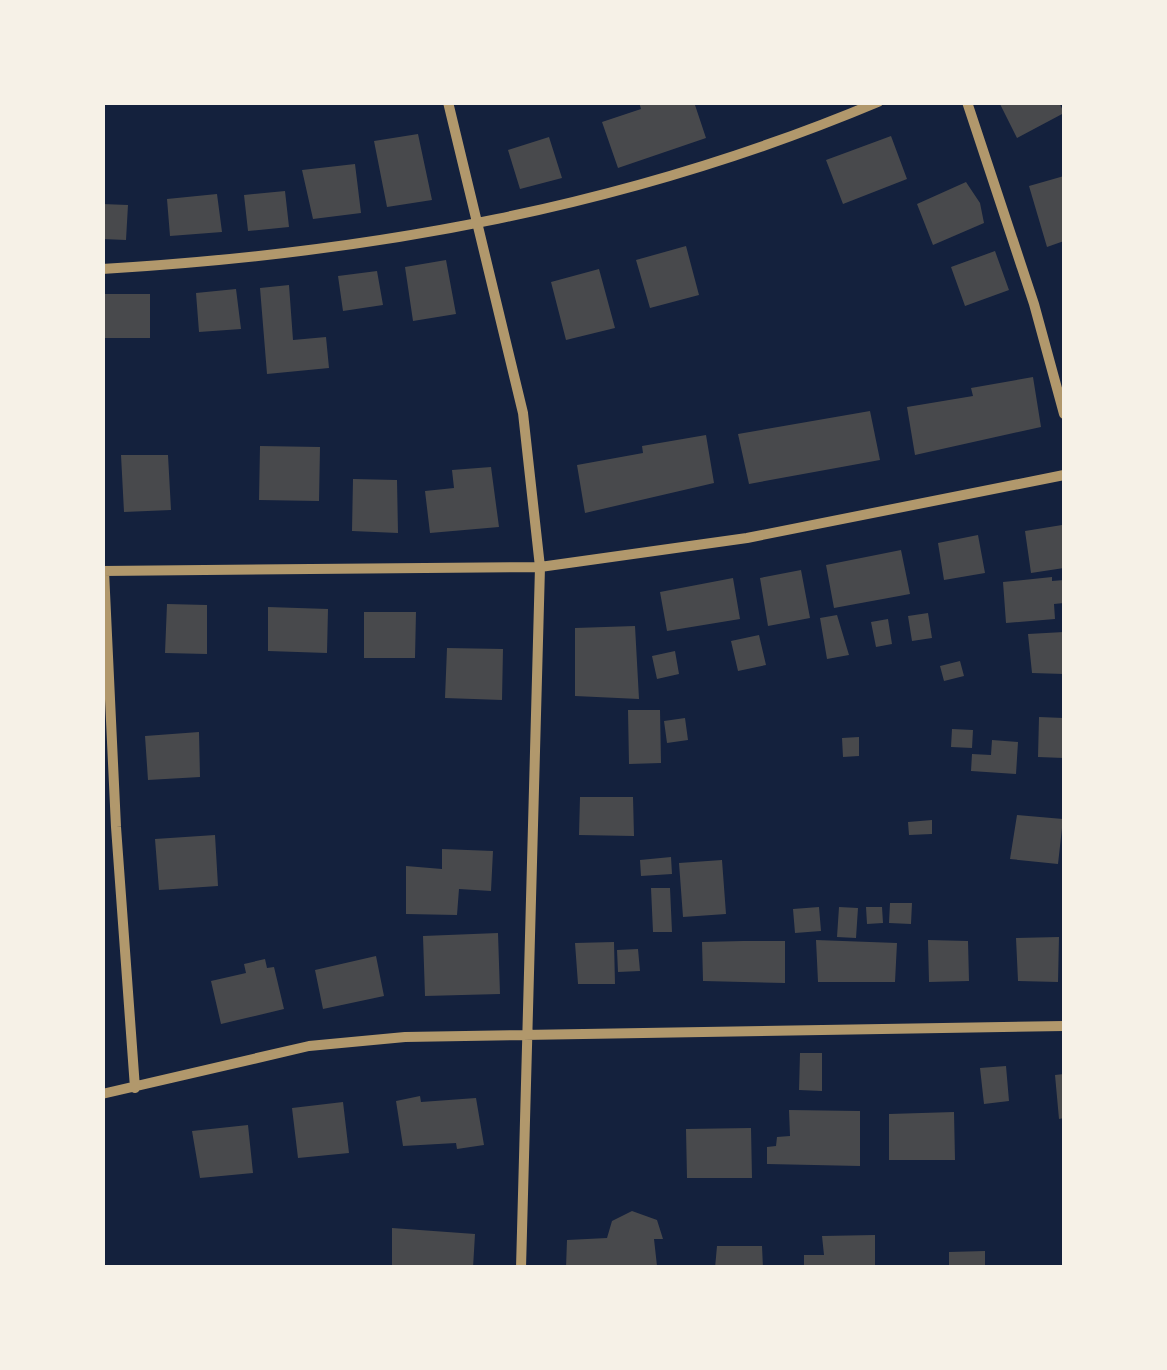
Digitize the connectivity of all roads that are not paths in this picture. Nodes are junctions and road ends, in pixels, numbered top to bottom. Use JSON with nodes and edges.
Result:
{"nodes":[{"id":1,"x":448,"y":102,"type":"edge"},
{"id":2,"x":878,"y":102,"type":"edge"},
{"id":3,"x":966,"y":102,"type":"edge"},
{"id":4,"x":481,"y":226,"type":"junction"},
{"id":5,"x":102,"y":269,"type":"edge"},
{"id":6,"x":1064,"y":414,"type":"edge"},
{"id":7,"x":1064,"y":474,"type":"edge"},
{"id":8,"x":540,"y":567,"type":"junction"},
{"id":9,"x":104,"y":571,"type":"edge"},
{"id":10,"x":1064,"y":1026,"type":"edge"},
{"id":11,"x":530,"y":1033,"type":"junction"},
{"id":12,"x":135,"y":1088,"type":"junction"},
{"id":13,"x":102,"y":1094,"type":"edge"},
{"id":14,"x":522,"y":1268,"type":"edge"}],
"edges":[{"from":1,"to":4,"type":"street"},
{"from":2,"to":4,"type":"street"},
{"from":3,"to":6,"type":"street"},
{"from":4,"to":5,"type":"street"},
{"from":4,"to":8,"type":"street"},
{"from":7,"to":8,"type":"street"},
{"from":8,"to":9,"type":"street"},
{"from":8,"to":11,"type":"street"},
{"from":9,"to":12,"type":"street"},
{"from":10,"to":11,"type":"street"},
{"from":11,"to":12,"type":"street"},
{"from":11,"to":14,"type":"street"},
{"from":12,"to":13,"type":"street"}]}
